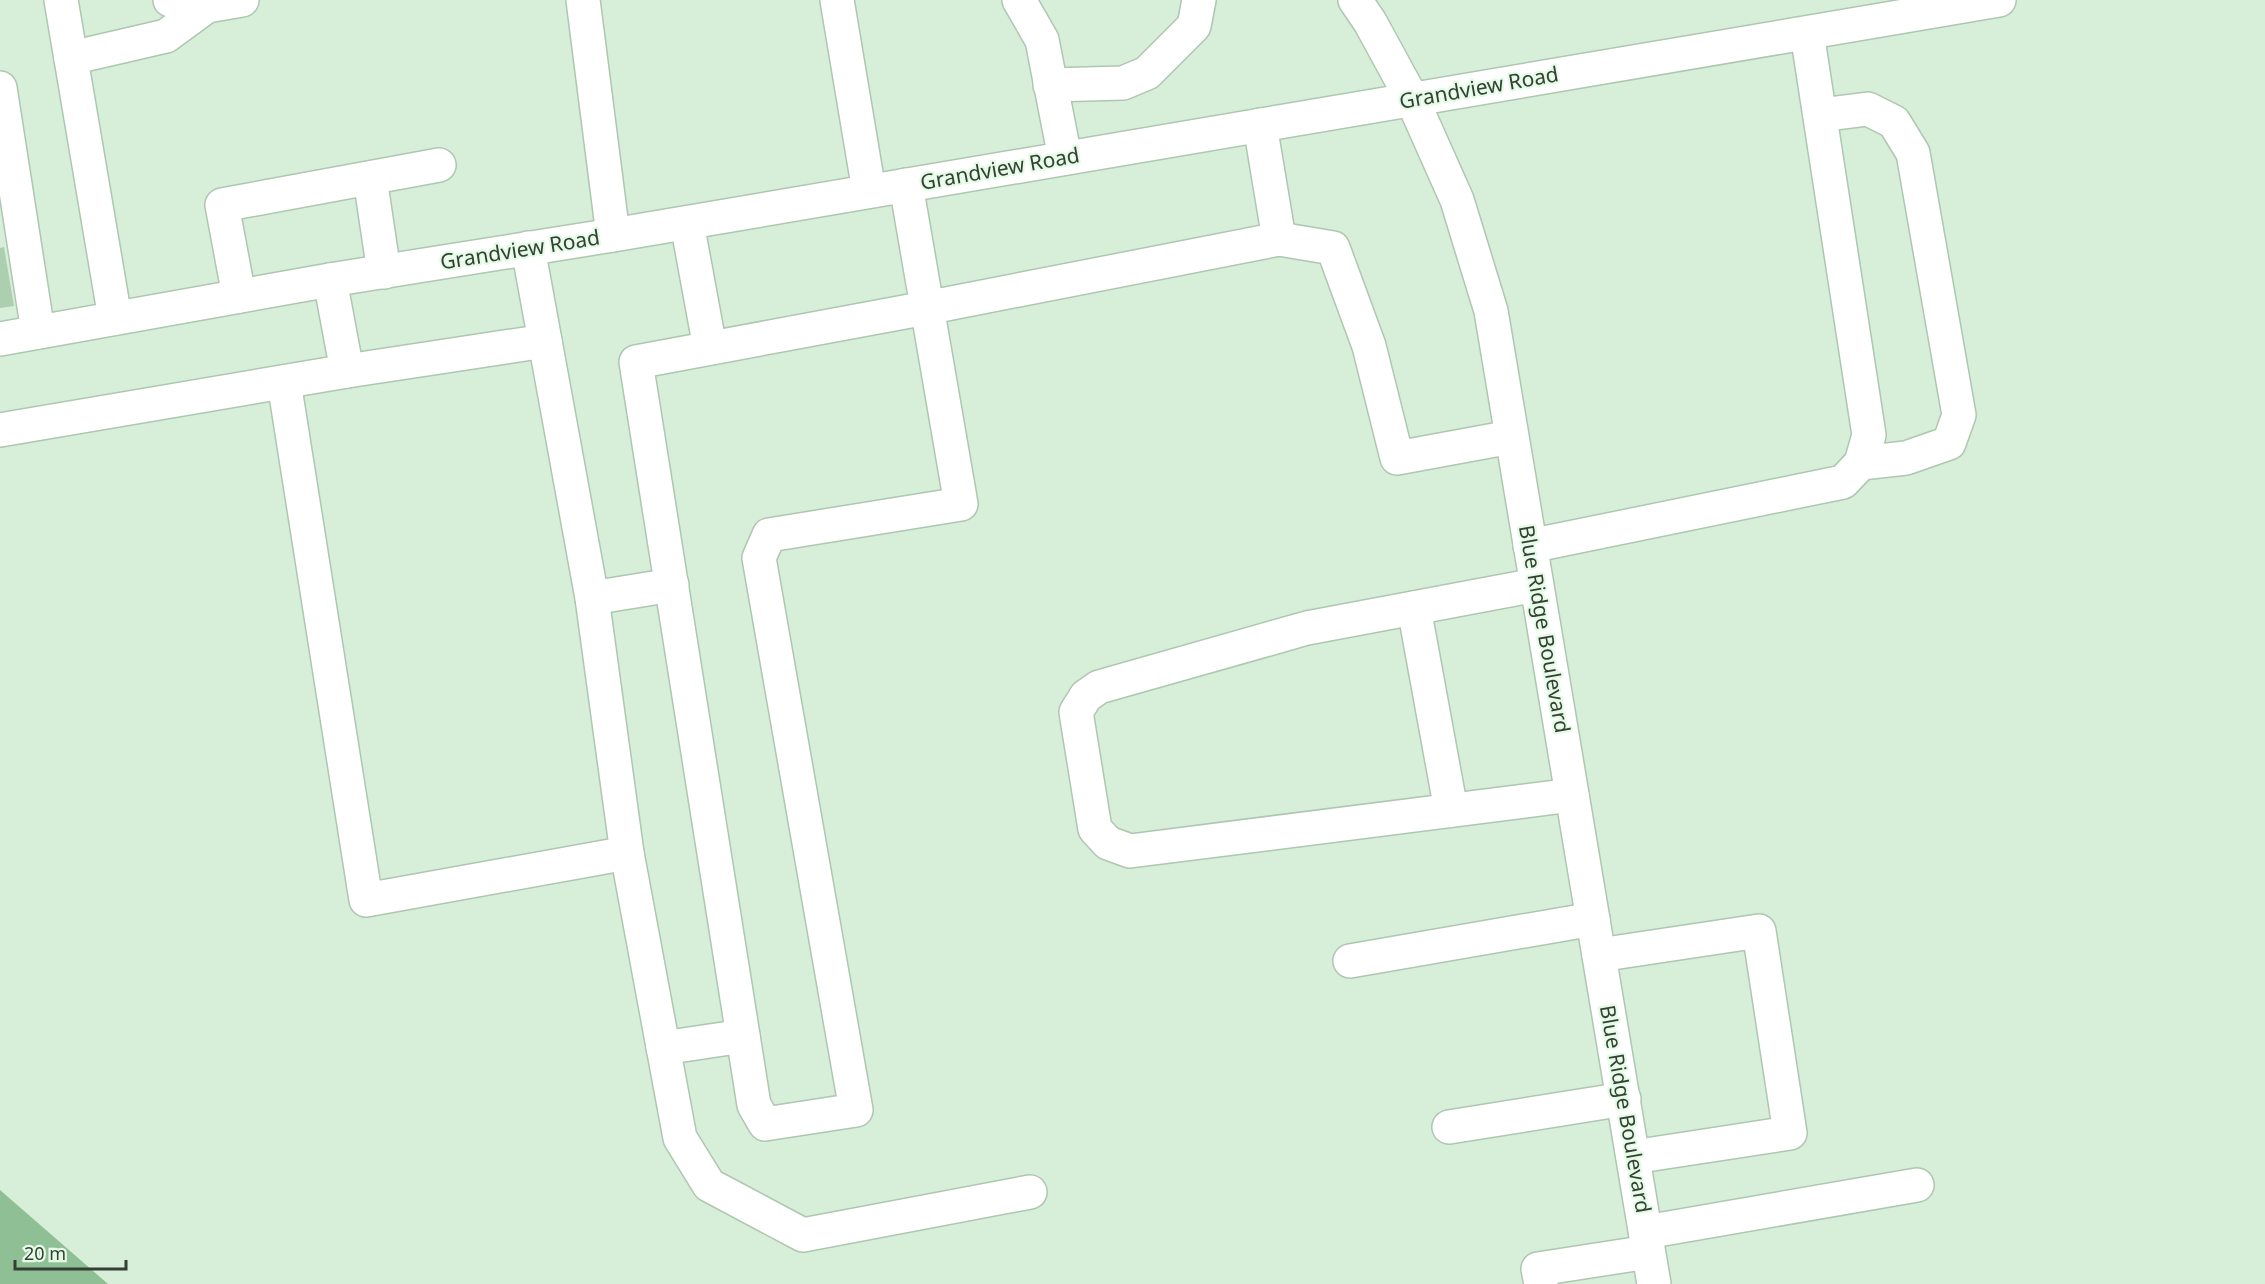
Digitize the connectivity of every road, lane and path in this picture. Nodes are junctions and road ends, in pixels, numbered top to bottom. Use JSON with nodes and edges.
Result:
{"nodes":[{"id":1,"x":61,"y":0,"type":"edge"},
{"id":2,"x":170,"y":0,"type":"edge"},
{"id":3,"x":242,"y":0,"type":"edge"},
{"id":4,"x":583,"y":0,"type":"edge"},
{"id":5,"x":837,"y":0,"type":"edge"},
{"id":6,"x":1019,"y":0,"type":"edge"},
{"id":7,"x":1199,"y":0,"type":"edge"},
{"id":8,"x":1354,"y":0,"type":"edge"},
{"id":9,"x":1999,"y":0,"type":"edge"},
{"id":10,"x":207,"y":6,"type":"junction"},
{"id":11,"x":1807,"y":33,"type":"junction"},
{"id":12,"x":71,"y":58,"type":"junction"},
{"id":13,"x":1050,"y":84,"type":"junction"},
{"id":14,"x":0,"y":88,"type":"edge"},
{"id":15,"x":1412,"y":99,"type":"junction"},
{"id":16,"x":1820,"y":115,"type":"junction"},
{"id":17,"x":1260,"y":124,"type":"junction"},
{"id":18,"x":1065,"y":158,"type":"junction"},
{"id":19,"x":439,"y":165,"type":"dead end"},
{"id":20,"x":370,"y":178,"type":"junction"},
{"id":21,"x":906,"y":185,"type":"junction"},
{"id":22,"x":869,"y":191,"type":"junction"},
{"id":23,"x":687,"y":222,"type":"junction"},
{"id":24,"x":613,"y":235,"type":"junction"},
{"id":25,"x":1279,"y":239,"type":"junction"},
{"id":26,"x":528,"y":248,"type":"junction"},
{"id":27,"x":384,"y":272,"type":"junction"},
{"id":28,"x":330,"y":280,"type":"junction"},
{"id":29,"x":239,"y":296,"type":"junction"},
{"id":30,"x":927,"y":308,"type":"junction"},
{"id":31,"x":115,"y":318,"type":"junction"},
{"id":32,"x":38,"y":332,"type":"junction"},
{"id":33,"x":0,"y":339,"type":"edge"},
{"id":34,"x":545,"y":341,"type":"junction"},
{"id":35,"x":710,"y":348,"type":"junction"},
{"id":36,"x":347,"y":371,"type":"junction"},
{"id":37,"x":285,"y":382,"type":"junction"},
{"id":38,"x":0,"y":430,"type":"edge"},
{"id":39,"x":1511,"y":437,"type":"junction"},
{"id":40,"x":1861,"y":463,"type":"junction"},
{"id":41,"x":1530,"y":546,"type":"junction"},
{"id":42,"x":672,"y":585,"type":"junction"},
{"id":43,"x":1536,"y":585,"type":"junction"},
{"id":44,"x":592,"y":598,"type":"junction"},
{"id":45,"x":1414,"y":608,"type":"junction"},
{"id":46,"x":1572,"y":795,"type":"junction"},
{"id":47,"x":1451,"y":810,"type":"junction"},
{"id":48,"x":627,"y":854,"type":"junction"},
{"id":49,"x":1593,"y":919,"type":"junction"},
{"id":50,"x":1599,"y":955,"type":"junction"},
{"id":51,"x":1350,"y":961,"type":"dead end"},
{"id":52,"x":743,"y":1036,"type":"junction"},
{"id":53,"x":663,"y":1048,"type":"junction"},
{"id":54,"x":1624,"y":1100,"type":"junction"},
{"id":55,"x":1449,"y":1127,"type":"dead end"},
{"id":56,"x":1633,"y":1157,"type":"junction"},
{"id":57,"x":1917,"y":1185,"type":"dead end"},
{"id":58,"x":1030,"y":1192,"type":"dead end"},
{"id":59,"x":1647,"y":1242,"type":"junction"},
{"id":60,"x":1541,"y":1284,"type":"edge"},
{"id":61,"x":1654,"y":1284,"type":"edge"}],
"edges":[{"from":1,"to":12,"type":"street"},
{"from":2,"to":10,"type":"street"},
{"from":3,"to":10,"type":"street"},
{"from":4,"to":24,"type":"street"},
{"from":5,"to":22,"type":"street"},
{"from":6,"to":13,"type":"street"},
{"from":7,"to":13,"type":"street"},
{"from":8,"to":15,"type":"street","name":"Blue Ridge Boulevard"},
{"from":9,"to":11,"type":"street","name":"Grandview Road"},
{"from":10,"to":12,"type":"street"},
{"from":11,"to":15,"type":"street","name":"Grandview Road"},
{"from":11,"to":16,"type":"street"},
{"from":12,"to":31,"type":"street"},
{"from":13,"to":18,"type":"street"},
{"from":14,"to":32,"type":"street"},
{"from":15,"to":17,"type":"street","name":"Grandview Road"},
{"from":15,"to":39,"type":"street","name":"Blue Ridge Boulevard"},
{"from":16,"to":40,"type":"street"},
{"from":16,"to":40,"type":"street"},
{"from":17,"to":18,"type":"street","name":"Grandview Road"},
{"from":17,"to":25,"type":"street"},
{"from":18,"to":21,"type":"street","name":"Grandview Road"},
{"from":19,"to":20,"type":"street"},
{"from":20,"to":27,"type":"street"},
{"from":20,"to":29,"type":"street"},
{"from":21,"to":22,"type":"street","name":"Grandview Road"},
{"from":21,"to":30,"type":"street"},
{"from":22,"to":23,"type":"street","name":"Grandview Road"},
{"from":23,"to":24,"type":"street","name":"Grandview Road"},
{"from":23,"to":35,"type":"street"},
{"from":24,"to":26,"type":"street","name":"Grandview Road"},
{"from":25,"to":30,"type":"street"},
{"from":25,"to":39,"type":"street"},
{"from":26,"to":27,"type":"street","name":"Grandview Road"},
{"from":26,"to":34,"type":"street"},
{"from":27,"to":28,"type":"street","name":"Grandview Road"},
{"from":28,"to":29,"type":"street","name":"Grandview Road"},
{"from":28,"to":36,"type":"street"},
{"from":29,"to":31,"type":"street","name":"Grandview Road"},
{"from":30,"to":35,"type":"street"},
{"from":30,"to":52,"type":"street"},
{"from":31,"to":32,"type":"street","name":"Grandview Road"},
{"from":32,"to":33,"type":"street","name":"Grandview Road"},
{"from":34,"to":36,"type":"street"},
{"from":34,"to":44,"type":"street"},
{"from":35,"to":42,"type":"street"},
{"from":36,"to":37,"type":"street"},
{"from":37,"to":38,"type":"street"},
{"from":37,"to":48,"type":"street"},
{"from":39,"to":41,"type":"street","name":"Blue Ridge Boulevard"},
{"from":40,"to":41,"type":"street"},
{"from":41,"to":43,"type":"street","name":"Blue Ridge Boulevard"},
{"from":42,"to":44,"type":"street"},
{"from":42,"to":52,"type":"street"},
{"from":43,"to":45,"type":"street"},
{"from":43,"to":46,"type":"street","name":"Blue Ridge Boulevard"},
{"from":44,"to":48,"type":"street"},
{"from":45,"to":47,"type":"street"},
{"from":45,"to":47,"type":"street"},
{"from":46,"to":47,"type":"street"},
{"from":46,"to":49,"type":"street","name":"Blue Ridge Boulevard"},
{"from":48,"to":53,"type":"street"},
{"from":49,"to":50,"type":"street","name":"Blue Ridge Boulevard"},
{"from":49,"to":51,"type":"street"},
{"from":50,"to":54,"type":"street","name":"Blue Ridge Boulevard"},
{"from":50,"to":56,"type":"street"},
{"from":52,"to":53,"type":"street"},
{"from":53,"to":58,"type":"street"},
{"from":54,"to":55,"type":"street"},
{"from":54,"to":56,"type":"street","name":"Blue Ridge Boulevard"},
{"from":56,"to":59,"type":"street","name":"Blue Ridge Boulevard"},
{"from":57,"to":59,"type":"street"},
{"from":59,"to":60,"type":"street"},
{"from":59,"to":61,"type":"street","name":"Blue Ridge Boulevard"}]}
